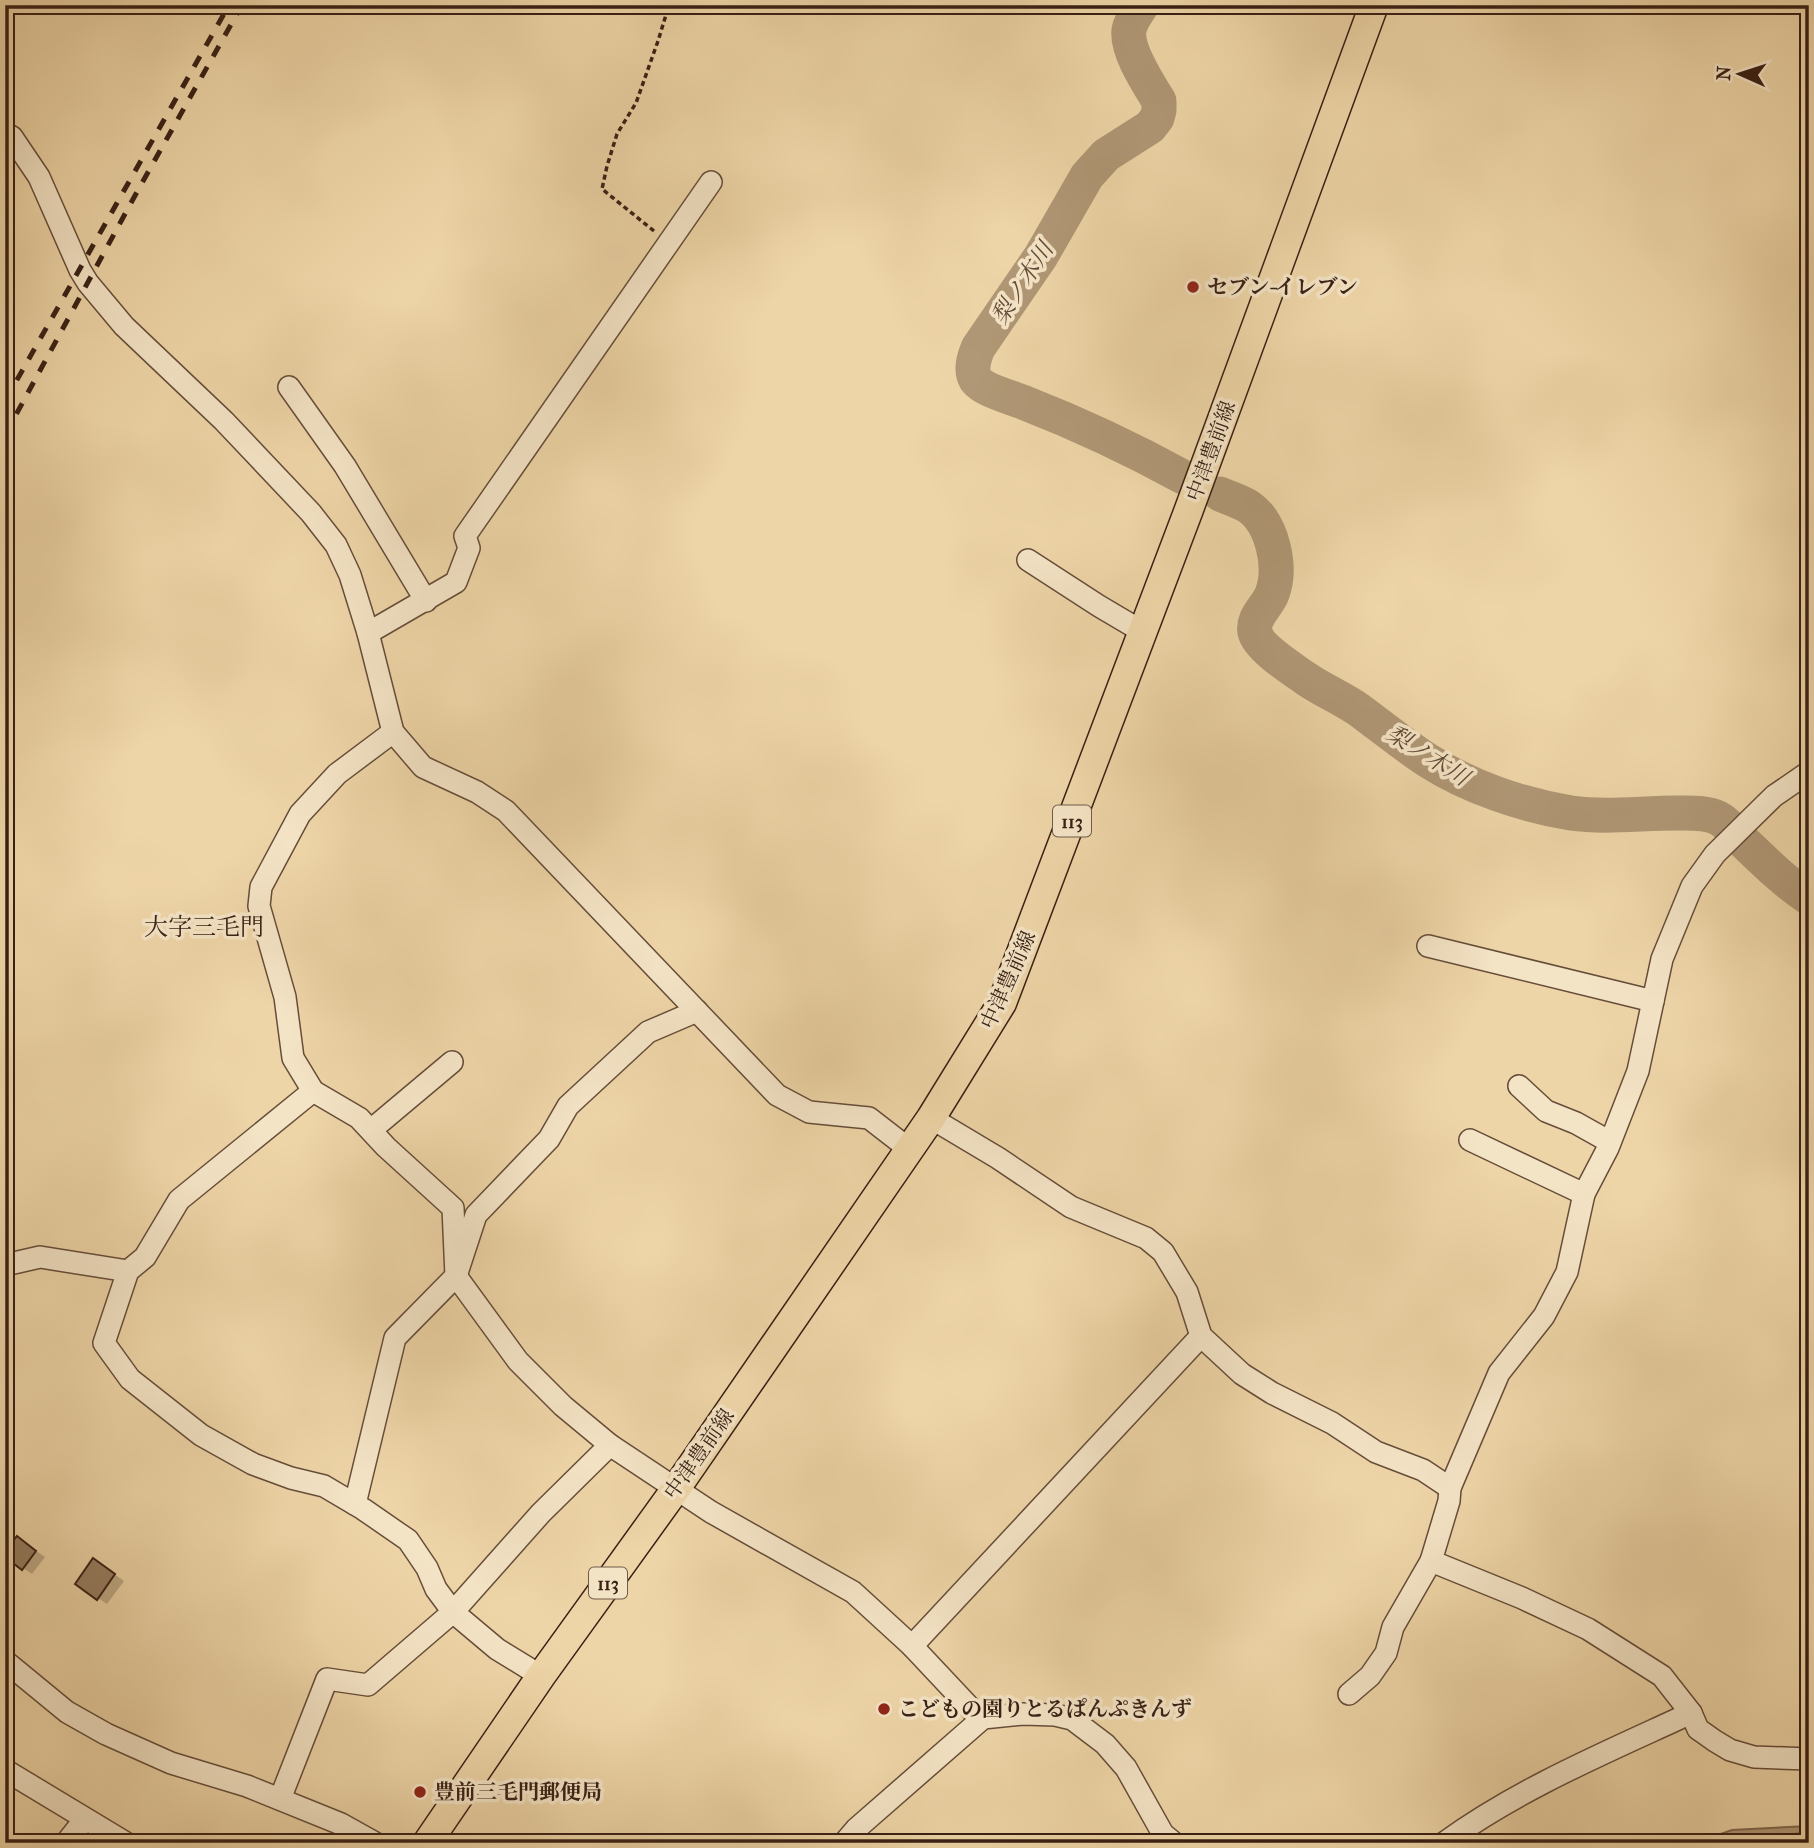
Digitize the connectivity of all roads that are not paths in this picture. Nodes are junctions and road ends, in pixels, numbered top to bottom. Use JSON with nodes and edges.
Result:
{"nodes":[{"id":1,"x":1374,"y":5,"type":"edge"},
{"id":2,"x":5,"y":133,"type":"edge"},
{"id":3,"x":711,"y":182,"type":"dead end"},
{"id":4,"x":289,"y":387,"type":"dead end"},
{"id":5,"x":1028,"y":559,"type":"dead end"},
{"id":6,"x":426,"y":601,"type":"junction"},
{"id":7,"x":1143,"y":632,"type":"junction"},
{"id":8,"x":368,"y":633,"type":"junction"},
{"id":9,"x":393,"y":732,"type":"junction"},
{"id":10,"x":1809,"y":772,"type":"edge"},
{"id":11,"x":1428,"y":947,"type":"dead end"},
{"id":12,"x":1653,"y":1001,"type":"junction"},
{"id":13,"x":697,"y":1011,"type":"junction"},
{"id":14,"x":452,"y":1062,"type":"dead end"},
{"id":15,"x":1519,"y":1086,"type":"dead end"},
{"id":16,"x":313,"y":1091,"type":"junction"},
{"id":17,"x":931,"y":1118,"type":"junction"},
{"id":18,"x":371,"y":1130,"type":"junction"},
{"id":19,"x":1470,"y":1140,"type":"dead end"},
{"id":20,"x":1610,"y":1142,"type":"junction"},
{"id":21,"x":909,"y":1149,"type":"junction"},
{"id":22,"x":1584,"y":1194,"type":"junction"},
{"id":23,"x":5,"y":1265,"type":"edge"},
{"id":24,"x":128,"y":1271,"type":"junction"},
{"id":25,"x":456,"y":1276,"type":"junction"},
{"id":26,"x":1201,"y":1336,"type":"junction"},
{"id":27,"x":610,"y":1445,"type":"junction"},
{"id":28,"x":1450,"y":1488,"type":"junction"},
{"id":29,"x":675,"y":1490,"type":"junction"},
{"id":30,"x":355,"y":1504,"type":"junction"},
{"id":31,"x":1431,"y":1561,"type":"junction"},
{"id":32,"x":453,"y":1612,"type":"junction"},
{"id":33,"x":912,"y":1646,"type":"junction"},
{"id":34,"x":5,"y":1661,"type":"edge"},
{"id":35,"x":541,"y":1675,"type":"junction"},
{"id":36,"x":1349,"y":1694,"type":"dead end"},
{"id":37,"x":1691,"y":1713,"type":"junction"},
{"id":38,"x":983,"y":1718,"type":"junction"},
{"id":39,"x":1809,"y":1759,"type":"edge"},
{"id":40,"x":5,"y":1770,"type":"edge"},
{"id":41,"x":280,"y":1799,"type":"junction"},
{"id":42,"x":85,"y":1819,"type":"junction"},
{"id":43,"x":66,"y":1843,"type":"edge"},
{"id":44,"x":126,"y":1843,"type":"edge"},
{"id":45,"x":375,"y":1843,"type":"edge"},
{"id":46,"x":428,"y":1843,"type":"edge"},
{"id":47,"x":844,"y":1843,"type":"edge"},
{"id":48,"x":1174,"y":1843,"type":"edge"},
{"id":49,"x":1444,"y":1843,"type":"edge"}],
"edges":[{"from":1,"to":7,"type":"main road","name":"中津豊前線","number":"113"},
{"from":2,"to":8,"type":"street"},
{"from":3,"to":6,"type":"street"},
{"from":4,"to":6,"type":"street"},
{"from":5,"to":7,"type":"street"},
{"from":6,"to":8,"type":"street"},
{"from":7,"to":17,"type":"main road","name":"中津豊前線","number":"113"},
{"from":8,"to":9,"type":"street"},
{"from":9,"to":13,"type":"street"},
{"from":9,"to":16,"type":"street"},
{"from":10,"to":12,"type":"street"},
{"from":11,"to":12,"type":"street"},
{"from":12,"to":20,"type":"street"},
{"from":13,"to":21,"type":"street"},
{"from":13,"to":25,"type":"street"},
{"from":14,"to":18,"type":"street"},
{"from":15,"to":20,"type":"street"},
{"from":16,"to":18,"type":"street"},
{"from":16,"to":24,"type":"street"},
{"from":17,"to":21,"type":"main road","name":"中津豊前線","number":"113"},
{"from":17,"to":26,"type":"street"},
{"from":18,"to":25,"type":"street"},
{"from":19,"to":22,"type":"street"},
{"from":20,"to":22,"type":"street"},
{"from":21,"to":29,"type":"main road","name":"中津豊前線","number":"113"},
{"from":22,"to":28,"type":"street"},
{"from":23,"to":24,"type":"street"},
{"from":24,"to":30,"type":"street"},
{"from":25,"to":27,"type":"street"},
{"from":25,"to":30,"type":"street"},
{"from":26,"to":28,"type":"street"},
{"from":26,"to":33,"type":"street"},
{"from":27,"to":29,"type":"street"},
{"from":27,"to":32,"type":"street"},
{"from":28,"to":31,"type":"street"},
{"from":29,"to":33,"type":"street"},
{"from":29,"to":35,"type":"main road","name":"中津豊前線","number":"113"},
{"from":30,"to":32,"type":"street"},
{"from":31,"to":36,"type":"street"},
{"from":31,"to":37,"type":"street"},
{"from":32,"to":35,"type":"street"},
{"from":32,"to":41,"type":"street"},
{"from":33,"to":38,"type":"street"},
{"from":34,"to":41,"type":"street"},
{"from":35,"to":46,"type":"main road","name":"中津豊前線","number":"113"},
{"from":37,"to":39,"type":"street"},
{"from":37,"to":49,"type":"street"},
{"from":38,"to":47,"type":"street"},
{"from":38,"to":48,"type":"street"},
{"from":40,"to":42,"type":"street"},
{"from":41,"to":45,"type":"street"},
{"from":42,"to":43,"type":"street"},
{"from":42,"to":44,"type":"street"}]}
